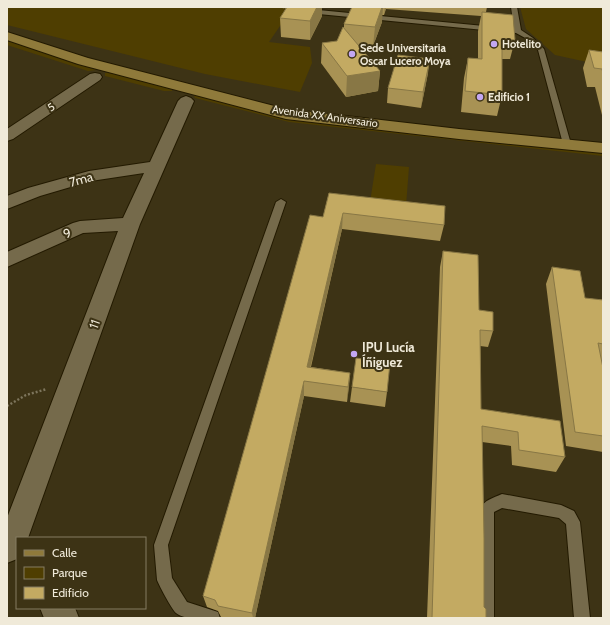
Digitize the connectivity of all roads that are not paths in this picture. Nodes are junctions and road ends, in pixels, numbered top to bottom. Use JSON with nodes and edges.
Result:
{"nodes":[{"id":1,"x":514,"y":7,"type":"edge"},
{"id":2,"x":297,"y":10,"type":"edge"},
{"id":3,"x":518,"y":31,"type":"junction"},
{"id":4,"x":7,"y":36,"type":"edge"},
{"id":5,"x":7,"y":49,"type":"edge"},
{"id":6,"x":95,"y":77,"type":"junction"},
{"id":7,"x":186,"y":101,"type":"junction"},
{"id":8,"x":7,"y":136,"type":"edge"},
{"id":9,"x":567,"y":144,"type":"junction"},
{"id":10,"x":603,"y":148,"type":"edge"},
{"id":11,"x":603,"y":159,"type":"edge"},
{"id":12,"x":157,"y":166,"type":"junction"},
{"id":13,"x":281,"y":202,"type":"dead end"},
{"id":14,"x":7,"y":203,"type":"edge"},
{"id":15,"x":130,"y":224,"type":"junction"},
{"id":16,"x":7,"y":260,"type":"edge"},
{"id":17,"x":12,"y":547,"type":"edge"},
{"id":18,"x":57,"y":609,"type":"edge"},
{"id":19,"x":63,"y":618,"type":"edge"},
{"id":20,"x":212,"y":618,"type":"edge"},
{"id":21,"x":486,"y":618,"type":"edge"},
{"id":22,"x":582,"y":618,"type":"edge"}],
"edges":[{"from":1,"to":3,"type":"lane"},
{"from":2,"to":3,"type":"lane"},
{"from":3,"to":9,"type":"lane"},
{"from":4,"to":9,"type":"main road","name":"Avenida XX Aniversario"},
{"from":5,"to":6,"type":"main road","name":"Avenida XX Aniversario"},
{"from":6,"to":7,"type":"main road","name":"Avenida XX Aniversario"},
{"from":6,"to":8,"type":"street","name":"5"},
{"from":7,"to":11,"type":"main road","name":"Avenida XX Aniversario"},
{"from":7,"to":12,"type":"street","name":"11"},
{"from":9,"to":10,"type":"main road","name":"Avenida XX Aniversario"},
{"from":12,"to":14,"type":"street","name":"7ma"},
{"from":12,"to":15,"type":"street","name":"11"},
{"from":13,"to":20,"type":"lane"},
{"from":15,"to":16,"type":"street","name":"9"},
{"from":15,"to":17,"type":"street","name":"11"},
{"from":18,"to":19,"type":"street"},
{"from":21,"to":22,"type":"lane"}]}
